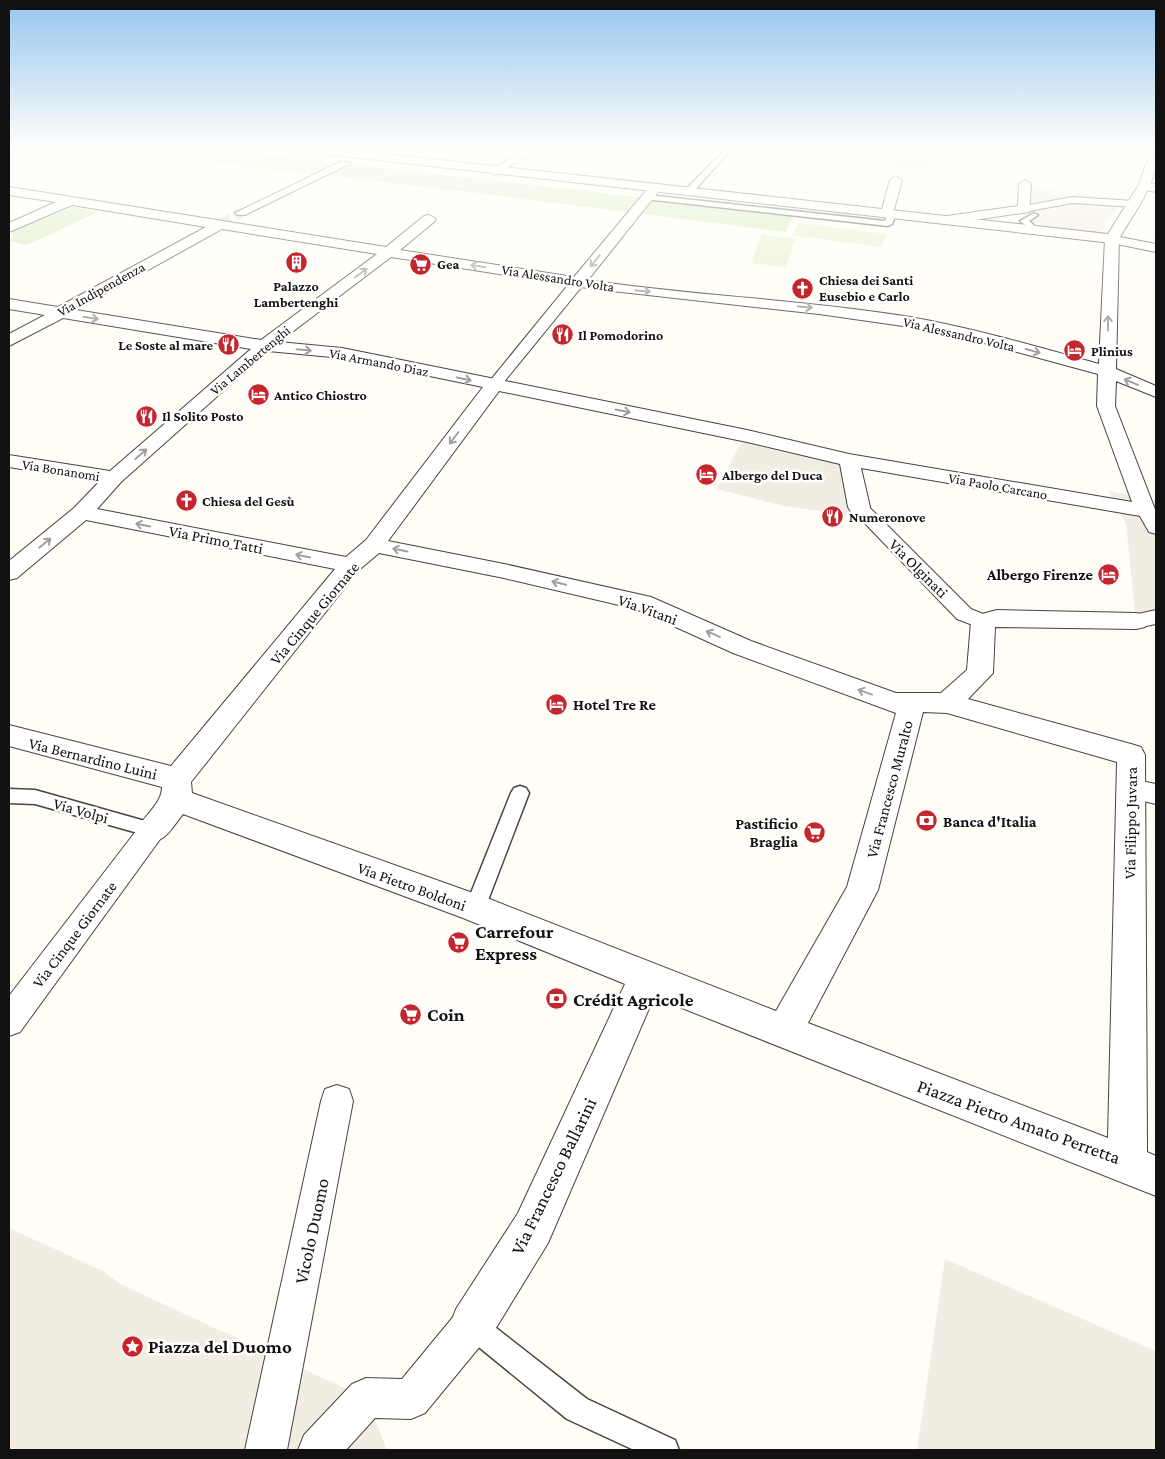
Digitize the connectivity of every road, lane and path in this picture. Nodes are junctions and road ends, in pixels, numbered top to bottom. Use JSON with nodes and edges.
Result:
{"nodes":[{"id":1,"x":38,"y":215,"type":"edge"},
{"id":2,"x":166,"y":215,"type":"edge"},
{"id":3,"x":633,"y":215,"type":"edge"},
{"id":4,"x":820,"y":215,"type":"edge"},
{"id":5,"x":890,"y":215,"type":"edge"},
{"id":6,"x":907,"y":215,"type":"edge"},
{"id":7,"x":997,"y":215,"type":"edge"},
{"id":8,"x":1027,"y":215,"type":"edge"},
{"id":9,"x":1127,"y":215,"type":"edge"},
{"id":10,"x":429,"y":219,"type":"dead end"},
{"id":11,"x":947,"y":220,"type":"junction"},
{"id":12,"x":221,"y":224,"type":"junction"},
{"id":13,"x":9,"y":228,"type":"edge"},
{"id":14,"x":1035,"y":230,"type":"junction"},
{"id":15,"x":1112,"y":239,"type":"junction"},
{"id":16,"x":1156,"y":249,"type":"edge"},
{"id":17,"x":390,"y":251,"type":"junction"},
{"id":18,"x":578,"y":282,"type":"junction"},
{"id":19,"x":9,"y":304,"type":"edge"},
{"id":20,"x":59,"y":313,"type":"junction"},
{"id":21,"x":9,"y":341,"type":"edge"},
{"id":22,"x":264,"y":346,"type":"junction"},
{"id":23,"x":1106,"y":371,"type":"junction"},
{"id":24,"x":494,"y":385,"type":"junction"},
{"id":25,"x":1156,"y":392,"type":"edge"},
{"id":26,"x":747,"y":436,"type":"joint"},
{"id":27,"x":849,"y":460,"type":"junction"},
{"id":28,"x":9,"y":462,"type":"edge"},
{"id":29,"x":114,"y":478,"type":"junction"},
{"id":30,"x":858,"y":507,"type":"joint"},
{"id":31,"x":82,"y":513,"type":"junction"},
{"id":32,"x":1153,"y":518,"type":"edge"},
{"id":33,"x":374,"y":545,"type":"junction"},
{"id":34,"x":350,"y":565,"type":"junction"},
{"id":35,"x":9,"y":572,"type":"edge"},
{"id":36,"x":1146,"y":619,"type":"edge"},
{"id":37,"x":983,"y":622,"type":"junction"},
{"id":38,"x":912,"y":702,"type":"junction"},
{"id":39,"x":947,"y":703,"type":"junction"},
{"id":40,"x":9,"y":736,"type":"edge"},
{"id":41,"x":177,"y":789,"type":"junction"},
{"id":42,"x":1143,"y":791,"type":"edge"},
{"id":43,"x":520,"y":793,"type":"dead end"},
{"id":44,"x":9,"y":796,"type":"edge"},
{"id":45,"x":152,"y":830,"type":"junction"},
{"id":46,"x":475,"y":908,"type":"junction"},
{"id":47,"x":646,"y":976,"type":"junction"},
{"id":48,"x":1127,"y":993,"type":"joint"},
{"id":49,"x":9,"y":1022,"type":"edge"},
{"id":50,"x":784,"y":1032,"type":"junction"},
{"id":51,"x":338,"y":1101,"type":"dead end"},
{"id":52,"x":1141,"y":1170,"type":"edge"},
{"id":53,"x":472,"y":1325,"type":"junction"},
{"id":54,"x":266,"y":1450,"type":"edge"},
{"id":55,"x":319,"y":1450,"type":"edge"},
{"id":56,"x":665,"y":1450,"type":"edge"}],
"edges":[{"from":1,"to":13,"type":"street"},
{"from":2,"to":12,"type":"street","name":"Via Alessandro Volta"},
{"from":3,"to":18,"type":"street","name":"Via Cinque Giornate","one_way":true},
{"from":4,"to":5,"type":"lane"},
{"from":6,"to":11,"type":"street"},
{"from":7,"to":11,"type":"street"},
{"from":8,"to":14,"type":"lane"},
{"from":9,"to":15,"type":"street"},
{"from":10,"to":17,"type":"street","name":"Via Lambertenghi"},
{"from":11,"to":14,"type":"street"},
{"from":12,"to":17,"type":"street","name":"Via Alessandro Volta"},
{"from":12,"to":20,"type":"street","name":"Via Indipendenza"},
{"from":14,"to":15,"type":"street"},
{"from":15,"to":16,"type":"street"},
{"from":23,"to":15,"type":"street","one_way":true},
{"from":18,"to":17,"type":"street","name":"Via Alessandro Volta","one_way":true},
{"from":22,"to":17,"type":"street","name":"Via Lambertenghi","one_way":true},
{"from":18,"to":23,"type":"street","name":"Via Alessandro Volta","one_way":true},
{"from":18,"to":24,"type":"street","name":"Via Cinque Giornate"},
{"from":19,"to":20,"type":"street","name":"Via Armando Diaz"},
{"from":20,"to":21,"type":"street","name":"Via Indipendenza"},
{"from":20,"to":22,"type":"street","name":"Via Armando Diaz","one_way":true},
{"from":22,"to":24,"type":"street","name":"Via Armando Diaz","one_way":true},
{"from":29,"to":22,"type":"street","name":"Via Lambertenghi","one_way":true},
{"from":25,"to":23,"type":"street","name":"Via Alessandro Volta","one_way":true},
{"from":23,"to":32,"type":"street"},
{"from":24,"to":26,"type":"street","name":"Via Armando Diaz","one_way":true},
{"from":24,"to":33,"type":"street","name":"Via Cinque Giornate","one_way":true},
{"from":26,"to":27,"type":"street","name":"Via Paolo Carcano"},
{"from":27,"to":30,"type":"street"},
{"from":27,"to":32,"type":"street","name":"Via Paolo Carcano"},
{"from":28,"to":29,"type":"street","name":"Via Bonanomi"},
{"from":29,"to":31,"type":"street","name":"Via Lambertenghi"},
{"from":30,"to":37,"type":"street","name":"Via Olginati"},
{"from":34,"to":31,"type":"street","name":"Via Primo Tatti","one_way":true},
{"from":35,"to":31,"type":"street","name":"Via Lambertenghi","one_way":true},
{"from":33,"to":34,"type":"street","name":"Via Cinque Giornate"},
{"from":38,"to":33,"type":"street","name":"Via Vitani","one_way":true},
{"from":34,"to":41,"type":"street","name":"Via Cinque Giornate"},
{"from":36,"to":37,"type":"street"},
{"from":37,"to":39,"type":"street"},
{"from":38,"to":39,"type":"street","name":"Via Francesco Muralto"},
{"from":38,"to":50,"type":"street","name":"Via Francesco Muralto"},
{"from":39,"to":42,"type":"street","name":"Via Filippo Juvara"},
{"from":40,"to":41,"type":"street","name":"Via Bernardino Luini"},
{"from":41,"to":45,"type":"street","name":"Via Cinque Giornate"},
{"from":41,"to":46,"type":"street","name":"Via Pietro Boldoni"},
{"from":42,"to":48,"type":"street","name":"Via Filippo Juvara"},
{"from":43,"to":46,"type":"lane"},
{"from":44,"to":45,"type":"lane","name":"Via Volpi"},
{"from":45,"to":49,"type":"street","name":"Via Cinque Giornate"},
{"from":46,"to":47,"type":"street","name":"Via Pietro Boldoni"},
{"from":47,"to":50,"type":"street","name":"Piazza Pietro Amato Perretta"},
{"from":47,"to":53,"type":"street","name":"Via Francesco Ballarini"},
{"from":48,"to":52,"type":"street","name":"Piazza Pietro Amato Perretta"},
{"from":50,"to":52,"type":"street","name":"Piazza Pietro Amato Perretta"},
{"from":51,"to":54,"type":"street","name":"Vicolo Duomo"},
{"from":53,"to":55,"type":"street","name":"Via Francesco Ballarini"},
{"from":53,"to":56,"type":"lane"}]}
